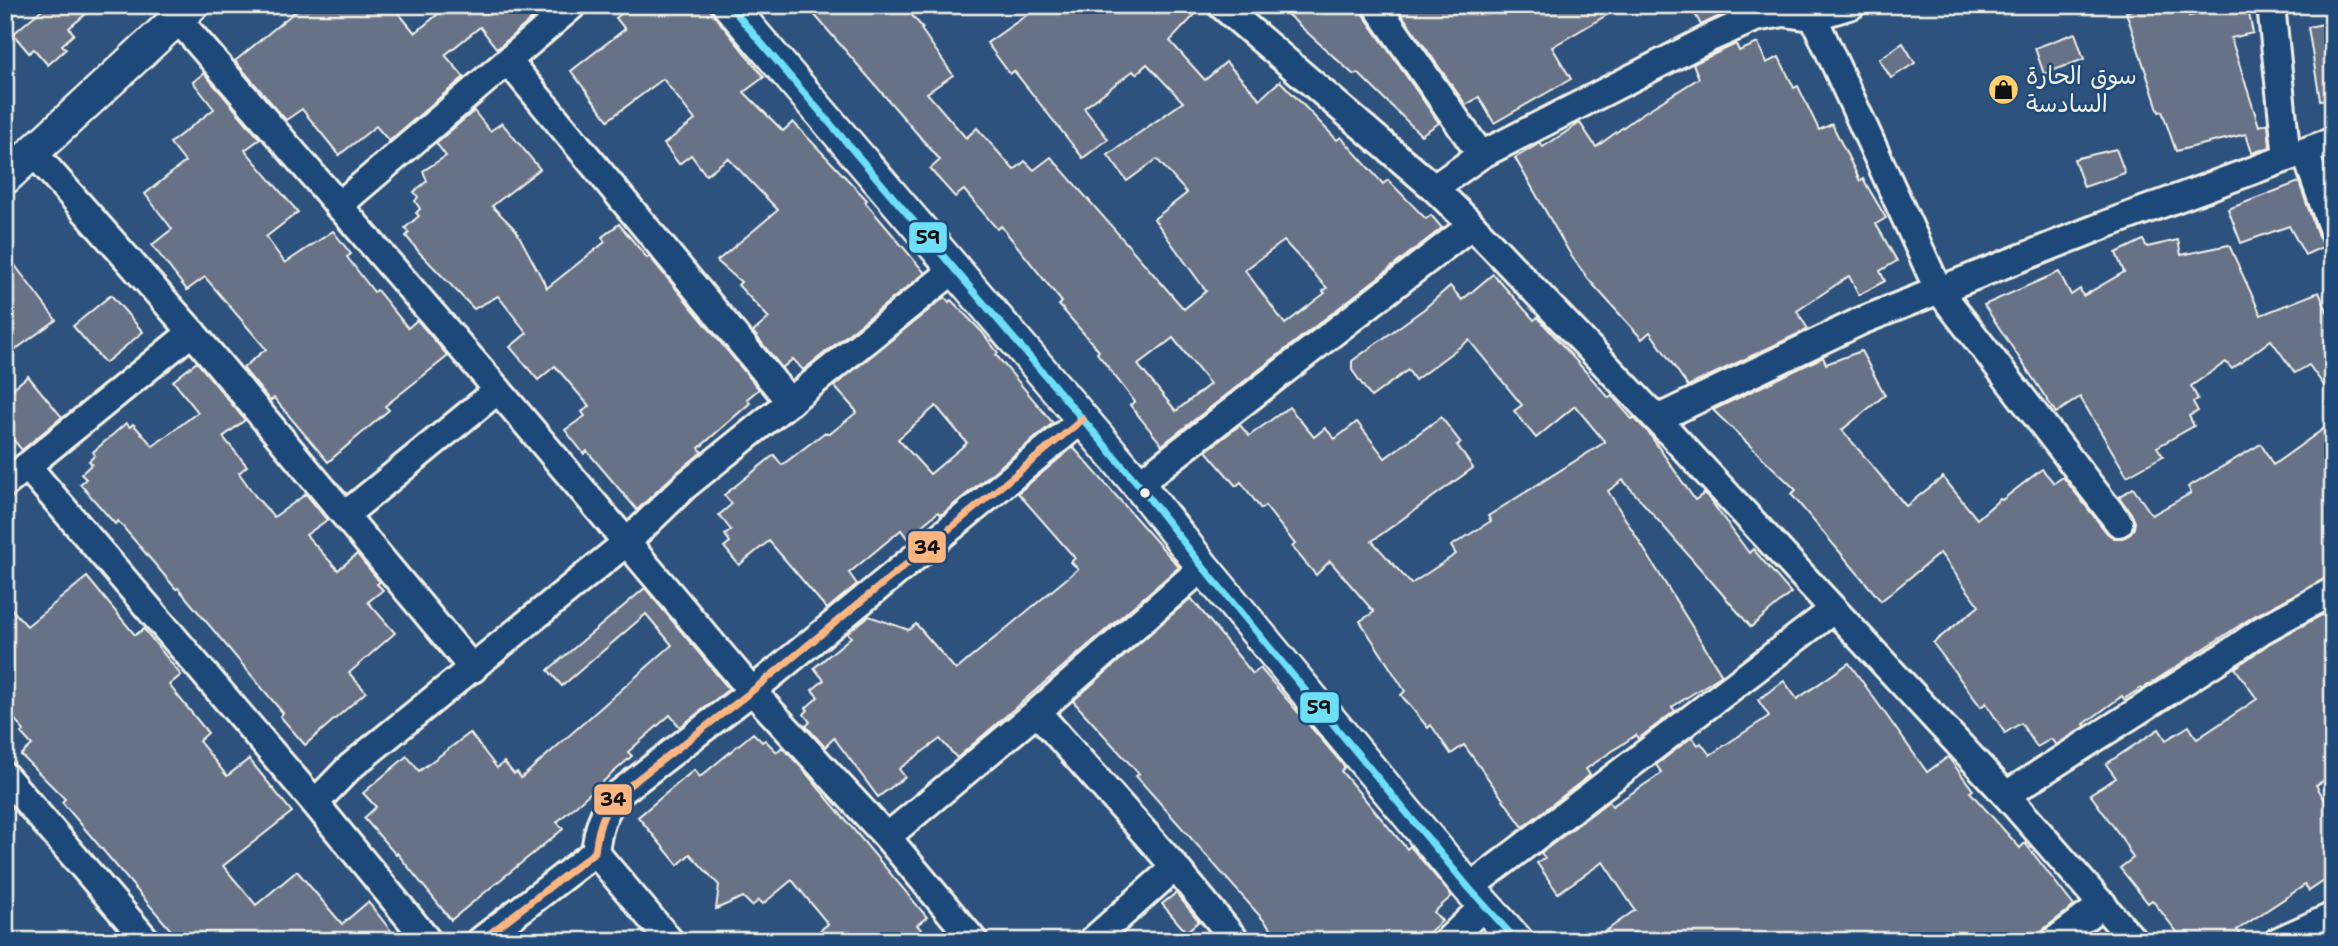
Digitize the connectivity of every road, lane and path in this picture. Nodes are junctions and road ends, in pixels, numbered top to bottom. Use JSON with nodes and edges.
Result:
{"nodes":[{"id":1,"x":573,"y":5,"type":"edge"},
{"id":2,"x":729,"y":5,"type":"edge"},
{"id":3,"x":1221,"y":5,"type":"edge"},
{"id":4,"x":1376,"y":5,"type":"edge"},
{"id":5,"x":1852,"y":5,"type":"edge"},
{"id":6,"x":2271,"y":5,"type":"edge"},
{"id":7,"x":1810,"y":11,"type":"edge"},
{"id":8,"x":184,"y":12,"type":"edge"},
{"id":9,"x":508,"y":61,"type":"junction"},
{"id":10,"x":2333,"y":141,"type":"edge"},
{"id":11,"x":33,"y":152,"type":"junction"},
{"id":12,"x":1481,"y":155,"type":"junction"},
{"id":13,"x":2296,"y":155,"type":"junction"},
{"id":14,"x":5,"y":178,"type":"edge"},
{"id":15,"x":1434,"y":188,"type":"junction"},
{"id":16,"x":338,"y":206,"type":"junction"},
{"id":17,"x":1472,"y":225,"type":"junction"},
{"id":18,"x":2333,"y":231,"type":"edge"},
{"id":19,"x":956,"y":268,"type":"junction"},
{"id":20,"x":1938,"y":289,"type":"junction"},
{"id":21,"x":192,"y":332,"type":"junction"},
{"id":22,"x":498,"y":390,"type":"junction"},
{"id":23,"x":790,"y":402,"type":"junction"},
{"id":24,"x":1083,"y":419,"type":"junction"},
{"id":25,"x":1657,"y":419,"type":"junction"},
{"id":26,"x":27,"y":466,"type":"junction"},
{"id":27,"x":5,"y":484,"type":"edge"},
{"id":28,"x":1138,"y":484,"type":"junction"},
{"id":29,"x":345,"y":515,"type":"junction"},
{"id":30,"x":2119,"y":523,"type":"dead end"},
{"id":31,"x":627,"y":542,"type":"junction"},
{"id":32,"x":1203,"y":567,"type":"junction"},
{"id":33,"x":2333,"y":592,"type":"edge"},
{"id":34,"x":1833,"y":610,"type":"junction"},
{"id":35,"x":473,"y":669,"type":"junction"},
{"id":36,"x":752,"y":691,"type":"junction"},
{"id":37,"x":1037,"y":712,"type":"junction"},
{"id":38,"x":7,"y":780,"type":"edge"},
{"id":39,"x":2006,"y":795,"type":"junction"},
{"id":40,"x":316,"y":803,"type":"junction"},
{"id":41,"x":887,"y":837,"type":"junction"},
{"id":42,"x":595,"y":852,"type":"junction"},
{"id":43,"x":1175,"y":867,"type":"junction"},
{"id":44,"x":1477,"y":897,"type":"junction"},
{"id":45,"x":2104,"y":904,"type":"junction"},
{"id":46,"x":2333,"y":916,"type":"edge"},
{"id":47,"x":141,"y":939,"type":"edge"},
{"id":48,"x":428,"y":941,"type":"edge"},
{"id":49,"x":480,"y":941,"type":"edge"},
{"id":50,"x":670,"y":941,"type":"edge"},
{"id":51,"x":974,"y":941,"type":"edge"},
{"id":52,"x":1092,"y":941,"type":"edge"},
{"id":53,"x":1236,"y":941,"type":"edge"},
{"id":54,"x":1447,"y":941,"type":"edge"},
{"id":55,"x":1517,"y":941,"type":"edge"},
{"id":56,"x":2054,"y":941,"type":"edge"},
{"id":57,"x":2134,"y":941,"type":"edge"},
{"id":58,"x":2278,"y":941,"type":"edge"}],
"edges":[{"from":1,"to":9,"type":"street"},
{"from":2,"to":19,"type":"street"},
{"from":3,"to":15,"type":"street"},
{"from":4,"to":12,"type":"street"},
{"from":5,"to":7,"type":"street"},
{"from":6,"to":13,"type":"street"},
{"from":7,"to":12,"type":"street"},
{"from":7,"to":20,"type":"street"},
{"from":8,"to":11,"type":"street"},
{"from":8,"to":16,"type":"street"},
{"from":9,"to":16,"type":"street"},
{"from":9,"to":23,"type":"street"},
{"from":10,"to":13,"type":"street"},
{"from":11,"to":14,"type":"street"},
{"from":11,"to":21,"type":"street"},
{"from":12,"to":15,"type":"street"},
{"from":13,"to":18,"type":"street"},
{"from":13,"to":20,"type":"street"},
{"from":15,"to":17,"type":"street"},
{"from":16,"to":22,"type":"street"},
{"from":17,"to":25,"type":"street"},
{"from":17,"to":28,"type":"street"},
{"from":19,"to":23,"type":"street"},
{"from":19,"to":24,"type":"street"},
{"from":20,"to":25,"type":"street"},
{"from":20,"to":30,"type":"street"},
{"from":21,"to":26,"type":"street"},
{"from":21,"to":29,"type":"street"},
{"from":22,"to":29,"type":"street"},
{"from":22,"to":31,"type":"street"},
{"from":23,"to":31,"type":"street"},
{"from":24,"to":28,"type":"street"},
{"from":24,"to":36,"type":"street"},
{"from":25,"to":34,"type":"street"},
{"from":26,"to":27,"type":"street"},
{"from":26,"to":40,"type":"street"},
{"from":28,"to":32,"type":"street"},
{"from":29,"to":35,"type":"street"},
{"from":31,"to":35,"type":"street"},
{"from":31,"to":36,"type":"street"},
{"from":32,"to":37,"type":"street"},
{"from":32,"to":44,"type":"street"},
{"from":33,"to":39,"type":"street"},
{"from":34,"to":39,"type":"street"},
{"from":34,"to":44,"type":"street"},
{"from":35,"to":40,"type":"street"},
{"from":36,"to":41,"type":"street"},
{"from":36,"to":42,"type":"street"},
{"from":37,"to":41,"type":"street"},
{"from":37,"to":43,"type":"street"},
{"from":38,"to":47,"type":"street"},
{"from":39,"to":45,"type":"street"},
{"from":40,"to":48,"type":"street"},
{"from":41,"to":51,"type":"street"},
{"from":42,"to":49,"type":"street"},
{"from":42,"to":50,"type":"street"},
{"from":43,"to":52,"type":"street"},
{"from":43,"to":53,"type":"street"},
{"from":44,"to":54,"type":"street"},
{"from":44,"to":55,"type":"street"},
{"from":45,"to":56,"type":"street"},
{"from":45,"to":57,"type":"street"},
{"from":46,"to":58,"type":"street"}]}
